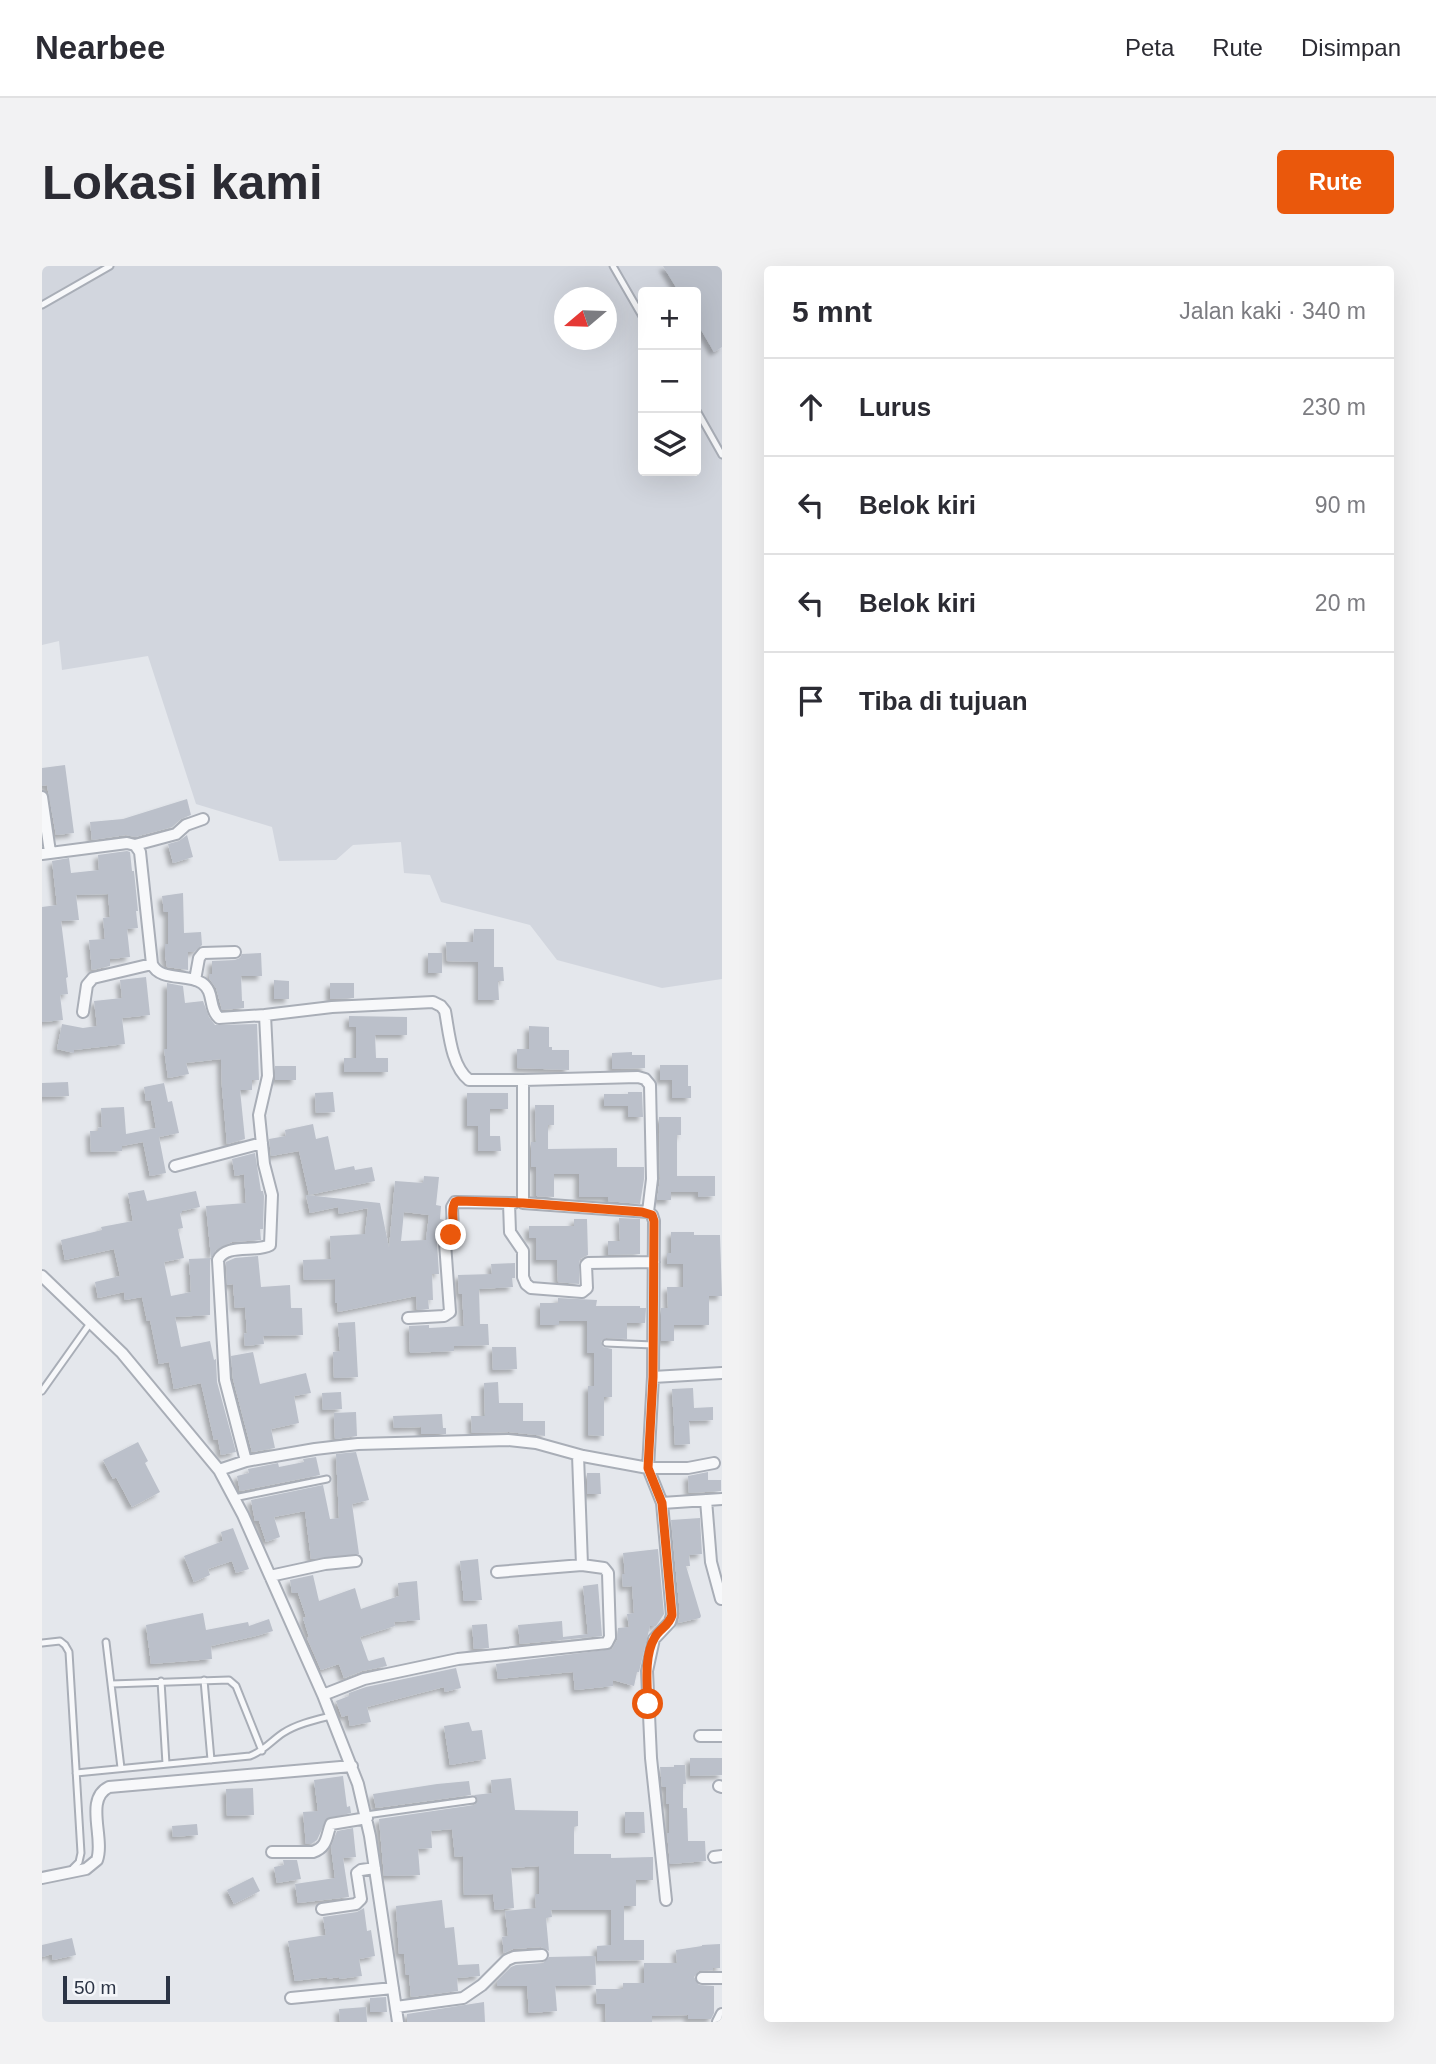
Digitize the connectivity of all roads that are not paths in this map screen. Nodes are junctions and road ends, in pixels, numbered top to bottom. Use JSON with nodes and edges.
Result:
{"nodes":[{"id":1,"x":110,"y":266,"type":"edge"},
{"id":2,"x":613,"y":266,"type":"edge"},
{"id":3,"x":42,"y":305,"type":"edge"},
{"id":4,"x":638,"y":309,"type":"edge"},
{"id":5,"x":698,"y":413,"type":"edge"},
{"id":6,"x":722,"y":455,"type":"edge"},
{"id":7,"x":42,"y":797,"type":"edge"},
{"id":8,"x":203,"y":819,"type":"dead end"},
{"id":9,"x":135,"y":845,"type":"junction"},
{"id":10,"x":46,"y":853,"type":"edge"},
{"id":11,"x":235,"y":951,"type":"dead end"},
{"id":12,"x":152,"y":964,"type":"junction"},
{"id":13,"x":195,"y":980,"type":"junction"},
{"id":14,"x":83,"y":1012,"type":"dead end"},
{"id":15,"x":265,"y":1015,"type":"junction"},
{"id":16,"x":523,"y":1080,"type":"junction"},
{"id":17,"x":261,"y":1143,"type":"junction"},
{"id":18,"x":175,"y":1166,"type":"dead end"},
{"id":19,"x":509,"y":1203,"type":"junction"},
{"id":20,"x":523,"y":1203,"type":"junction"},
{"id":21,"x":648,"y":1212,"type":"junction"},
{"id":22,"x":654,"y":1262,"type":"junction"},
{"id":23,"x":42,"y":1276,"type":"edge"},
{"id":24,"x":408,"y":1318,"type":"dead end"},
{"id":25,"x":91,"y":1322,"type":"junction"},
{"id":26,"x":606,"y":1343,"type":"dead end"},
{"id":27,"x":653,"y":1345,"type":"junction"},
{"id":28,"x":722,"y":1373,"type":"edge"},
{"id":29,"x":653,"y":1377,"type":"junction"},
{"id":30,"x":42,"y":1391,"type":"edge"},
{"id":31,"x":579,"y":1455,"type":"junction"},
{"id":32,"x":246,"y":1461,"type":"junction"},
{"id":33,"x":714,"y":1463,"type":"dead end"},
{"id":34,"x":648,"y":1468,"type":"junction"},
{"id":35,"x":219,"y":1469,"type":"junction"},
{"id":36,"x":327,"y":1479,"type":"dead end"},
{"id":37,"x":234,"y":1498,"type":"junction"},
{"id":38,"x":722,"y":1499,"type":"edge"},
{"id":39,"x":706,"y":1500,"type":"junction"},
{"id":40,"x":662,"y":1503,"type":"junction"},
{"id":41,"x":356,"y":1561,"type":"dead end"},
{"id":42,"x":582,"y":1566,"type":"junction"},
{"id":43,"x":497,"y":1572,"type":"dead end"},
{"id":44,"x":270,"y":1576,"type":"junction"},
{"id":45,"x":720,"y":1599,"type":"edge"},
{"id":46,"x":106,"y":1642,"type":"dead end"},
{"id":47,"x":42,"y":1643,"type":"edge"},
{"id":48,"x":204,"y":1680,"type":"junction"},
{"id":49,"x":161,"y":1681,"type":"junction"},
{"id":50,"x":111,"y":1684,"type":"junction"},
{"id":51,"x":323,"y":1695,"type":"junction"},
{"id":52,"x":331,"y":1716,"type":"junction"},
{"id":53,"x":700,"y":1736,"type":"dead end"},
{"id":54,"x":722,"y":1736,"type":"edge"},
{"id":55,"x":262,"y":1751,"type":"junction"},
{"id":56,"x":211,"y":1760,"type":"junction"},
{"id":57,"x":166,"y":1764,"type":"junction"},
{"id":58,"x":352,"y":1766,"type":"junction"},
{"id":59,"x":121,"y":1768,"type":"junction"},
{"id":60,"x":76,"y":1773,"type":"junction"},
{"id":61,"x":473,"y":1800,"type":"dead end"},
{"id":62,"x":366,"y":1816,"type":"junction"},
{"id":63,"x":272,"y":1852,"type":"dead end"},
{"id":64,"x":375,"y":1868,"type":"junction"},
{"id":65,"x":42,"y":1875,"type":"edge"},
{"id":66,"x":666,"y":1900,"type":"dead end"},
{"id":67,"x":322,"y":1909,"type":"dead end"},
{"id":68,"x":542,"y":1955,"type":"dead end"},
{"id":69,"x":702,"y":1978,"type":"dead end"},
{"id":70,"x":722,"y":1978,"type":"edge"},
{"id":71,"x":393,"y":1988,"type":"junction"},
{"id":72,"x":291,"y":1998,"type":"dead end"},
{"id":73,"x":396,"y":2007,"type":"junction"},
{"id":74,"x":722,"y":2014,"type":"edge"},
{"id":75,"x":398,"y":2022,"type":"edge"},
{"id":76,"x":718,"y":2022,"type":"edge"}],
"edges":[{"from":1,"to":3,"type":"lane"},
{"from":2,"to":4,"type":"lane"},
{"from":5,"to":6,"type":"lane"},
{"from":7,"to":10,"type":"street"},
{"from":8,"to":9,"type":"street"},
{"from":9,"to":10,"type":"street"},
{"from":9,"to":12,"type":"street"},
{"from":11,"to":13,"type":"street"},
{"from":12,"to":13,"type":"street"},
{"from":12,"to":14,"type":"street"},
{"from":13,"to":15,"type":"street"},
{"from":15,"to":16,"type":"street"},
{"from":15,"to":17,"type":"street"},
{"from":16,"to":20,"type":"street"},
{"from":16,"to":21,"type":"street"},
{"from":17,"to":18,"type":"street"},
{"from":17,"to":32,"type":"street"},
{"from":19,"to":20,"type":"street"},
{"from":19,"to":22,"type":"street"},
{"from":19,"to":24,"type":"street"},
{"from":20,"to":21,"type":"street"},
{"from":21,"to":22,"type":"street"},
{"from":22,"to":27,"type":"street"},
{"from":23,"to":25,"type":"street"},
{"from":25,"to":30,"type":"lane"},
{"from":25,"to":35,"type":"street"},
{"from":26,"to":27,"type":"lane"},
{"from":27,"to":29,"type":"street"},
{"from":28,"to":29,"type":"street"},
{"from":29,"to":34,"type":"street"},
{"from":31,"to":32,"type":"street"},
{"from":31,"to":34,"type":"street"},
{"from":31,"to":42,"type":"street"},
{"from":32,"to":35,"type":"street"},
{"from":33,"to":34,"type":"street"},
{"from":34,"to":40,"type":"street"},
{"from":35,"to":37,"type":"street"},
{"from":36,"to":37,"type":"lane"},
{"from":37,"to":44,"type":"street"},
{"from":38,"to":39,"type":"street"},
{"from":39,"to":40,"type":"street"},
{"from":39,"to":45,"type":"street"},
{"from":40,"to":66,"type":"street"},
{"from":41,"to":44,"type":"street"},
{"from":42,"to":43,"type":"street"},
{"from":42,"to":51,"type":"street"},
{"from":44,"to":51,"type":"street"},
{"from":46,"to":50,"type":"lane"},
{"from":47,"to":60,"type":"lane"},
{"from":48,"to":49,"type":"lane"},
{"from":48,"to":55,"type":"lane"},
{"from":48,"to":56,"type":"lane"},
{"from":49,"to":50,"type":"lane"},
{"from":49,"to":57,"type":"lane"},
{"from":50,"to":59,"type":"lane"},
{"from":51,"to":52,"type":"street"},
{"from":52,"to":55,"type":"lane"},
{"from":52,"to":58,"type":"street"},
{"from":53,"to":54,"type":"street"},
{"from":55,"to":56,"type":"lane"},
{"from":56,"to":57,"type":"lane"},
{"from":57,"to":59,"type":"lane"},
{"from":58,"to":62,"type":"street"},
{"from":58,"to":65,"type":"street"},
{"from":59,"to":60,"type":"lane"},
{"from":60,"to":65,"type":"lane"},
{"from":61,"to":62,"type":"lane"},
{"from":62,"to":63,"type":"street"},
{"from":62,"to":64,"type":"street"},
{"from":64,"to":67,"type":"street"},
{"from":64,"to":71,"type":"street"},
{"from":68,"to":73,"type":"street"},
{"from":69,"to":70,"type":"street"},
{"from":71,"to":72,"type":"street"},
{"from":71,"to":73,"type":"street"},
{"from":73,"to":75,"type":"street"},
{"from":74,"to":76,"type":"street"}]}
